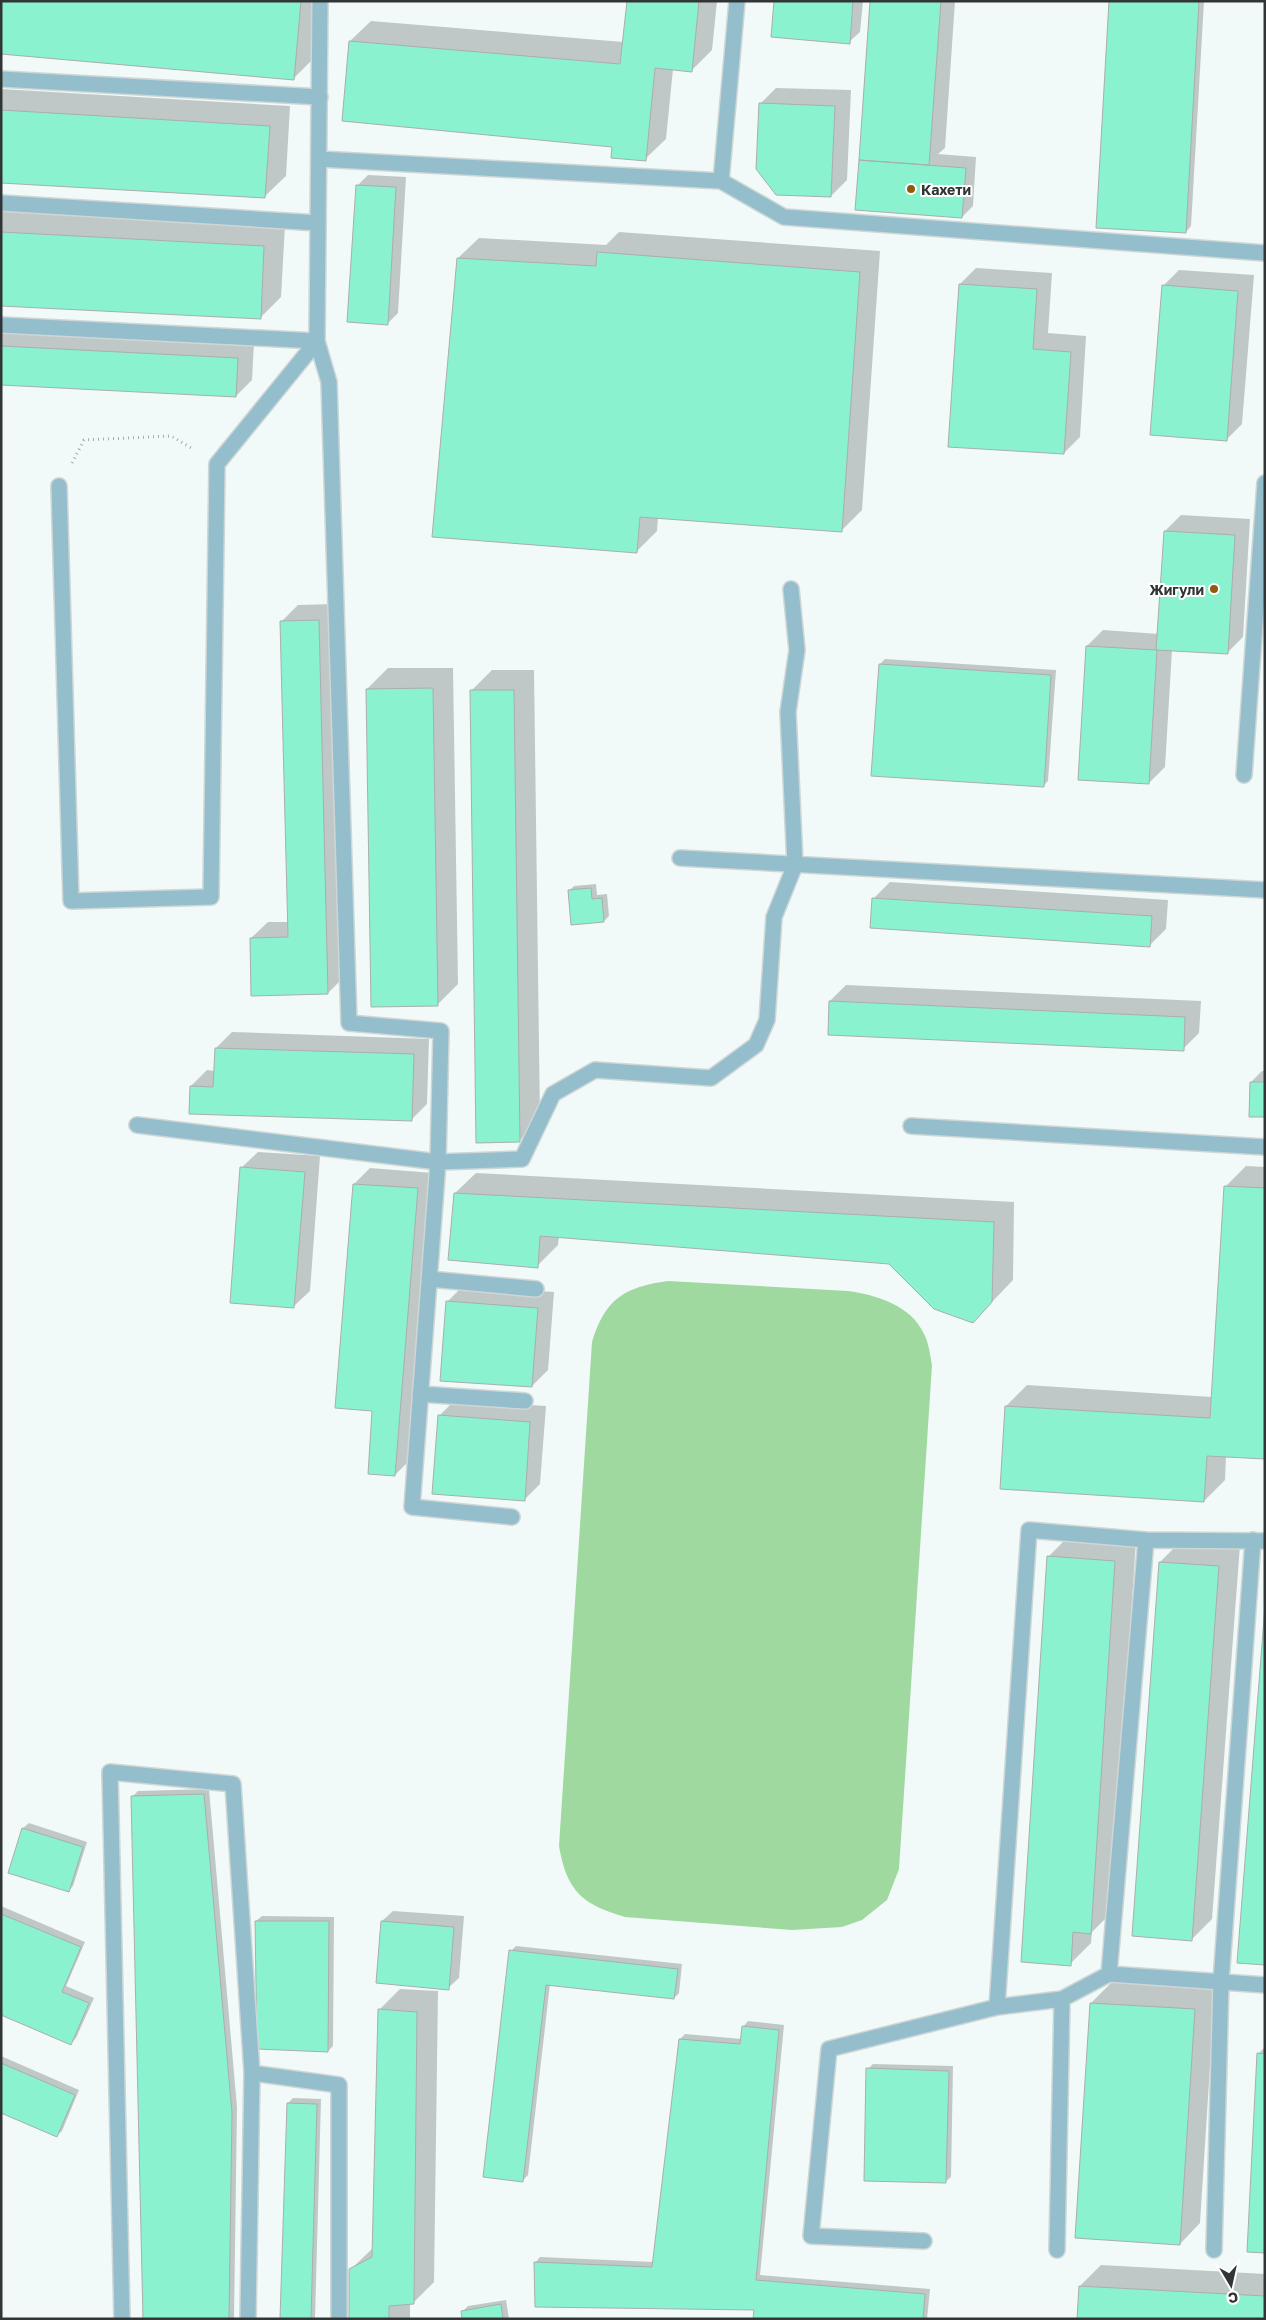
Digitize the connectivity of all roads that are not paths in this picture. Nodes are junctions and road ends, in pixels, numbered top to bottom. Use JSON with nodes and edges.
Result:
{"nodes":[{"id":1,"x":320,"y":1,"type":"edge"},
{"id":2,"x":737,"y":1,"type":"edge"},
{"id":3,"x":1,"y":79,"type":"edge"},
{"id":4,"x":320,"y":97,"type":"junction"},
{"id":5,"x":319,"y":160,"type":"junction"},
{"id":6,"x":721,"y":181,"type":"junction"},
{"id":7,"x":1,"y":202,"type":"edge"},
{"id":8,"x":318,"y":223,"type":"junction"},
{"id":9,"x":1265,"y":253,"type":"edge"},
{"id":10,"x":1,"y":325,"type":"edge"},
{"id":11,"x":317,"y":341,"type":"junction"},
{"id":12,"x":1265,"y":483,"type":"edge"},
{"id":13,"x":59,"y":486,"type":"road end"},
{"id":14,"x":791,"y":589,"type":"dead end"},
{"id":15,"x":1244,"y":775,"type":"dead end"},
{"id":16,"x":680,"y":858,"type":"dead end"},
{"id":17,"x":795,"y":865,"type":"junction"},
{"id":18,"x":1265,"y":890,"type":"edge"},
{"id":19,"x":137,"y":1125,"type":"dead end"},
{"id":20,"x":911,"y":1126,"type":"dead end"},
{"id":21,"x":1265,"y":1148,"type":"edge"},
{"id":22,"x":438,"y":1162,"type":"junction"},
{"id":23,"x":429,"y":1279,"type":"junction"},
{"id":24,"x":536,"y":1289,"type":"dead end"},
{"id":25,"x":420,"y":1394,"type":"junction"},
{"id":26,"x":525,"y":1402,"type":"dead end"},
{"id":27,"x":512,"y":1517,"type":"dead end"},
{"id":28,"x":1146,"y":1540,"type":"junction"},
{"id":29,"x":1259,"y":1540,"type":"edge"},
{"id":30,"x":1109,"y":1974,"type":"junction"},
{"id":31,"x":1221,"y":1981,"type":"junction"},
{"id":32,"x":1265,"y":1985,"type":"edge"},
{"id":33,"x":1062,"y":1999,"type":"junction"},
{"id":34,"x":997,"y":2007,"type":"junction"},
{"id":35,"x":252,"y":2073,"type":"junction"},
{"id":36,"x":924,"y":2241,"type":"dead end"},
{"id":37,"x":1057,"y":2250,"type":"dead end"},
{"id":38,"x":1214,"y":2250,"type":"dead end"},
{"id":39,"x":122,"y":2319,"type":"edge"},
{"id":40,"x":248,"y":2319,"type":"edge"},
{"id":41,"x":339,"y":2319,"type":"edge"}],
"edges":[{"from":1,"to":4,"type":"lane"},
{"from":2,"to":6,"type":"lane"},
{"from":3,"to":4,"type":"lane"},
{"from":4,"to":5,"type":"lane"},
{"from":5,"to":6,"type":"lane"},
{"from":5,"to":8,"type":"lane"},
{"from":6,"to":9,"type":"lane"},
{"from":7,"to":8,"type":"lane"},
{"from":8,"to":11,"type":"lane"},
{"from":10,"to":11,"type":"lane"},
{"from":11,"to":13,"type":"lane"},
{"from":11,"to":22,"type":"lane"},
{"from":12,"to":15,"type":"lane"},
{"from":14,"to":17,"type":"lane"},
{"from":16,"to":17,"type":"lane"},
{"from":17,"to":18,"type":"lane"},
{"from":17,"to":22,"type":"lane"},
{"from":19,"to":22,"type":"lane"},
{"from":20,"to":21,"type":"lane"},
{"from":22,"to":23,"type":"lane"},
{"from":23,"to":24,"type":"lane"},
{"from":23,"to":25,"type":"lane"},
{"from":25,"to":26,"type":"lane"},
{"from":25,"to":27,"type":"lane"},
{"from":28,"to":29,"type":"lane"},
{"from":28,"to":30,"type":"lane"},
{"from":28,"to":34,"type":"lane"},
{"from":29,"to":31,"type":"lane"},
{"from":30,"to":31,"type":"lane"},
{"from":30,"to":33,"type":"lane"},
{"from":31,"to":32,"type":"lane"},
{"from":31,"to":38,"type":"lane"},
{"from":33,"to":34,"type":"lane"},
{"from":33,"to":37,"type":"lane"},
{"from":34,"to":36,"type":"lane"},
{"from":35,"to":39,"type":"lane"},
{"from":35,"to":40,"type":"lane"},
{"from":35,"to":41,"type":"lane"}]}
